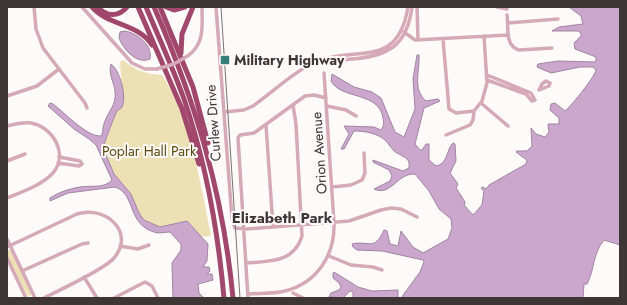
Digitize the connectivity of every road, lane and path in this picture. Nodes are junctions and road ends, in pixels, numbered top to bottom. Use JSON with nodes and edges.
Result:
{"nodes":[{"id":1,"x":34,"y":7,"type":"edge"},
{"id":2,"x":82,"y":7,"type":"edge"},
{"id":3,"x":92,"y":7,"type":"edge"},
{"id":4,"x":98,"y":7,"type":"edge"},
{"id":5,"x":127,"y":7,"type":"edge"},
{"id":6,"x":138,"y":7,"type":"edge"},
{"id":7,"x":146,"y":7,"type":"edge"},
{"id":8,"x":154,"y":7,"type":"edge"},
{"id":9,"x":160,"y":7,"type":"edge"},
{"id":10,"x":166,"y":7,"type":"edge"},
{"id":11,"x":185,"y":7,"type":"edge"},
{"id":12,"x":193,"y":7,"type":"edge"},
{"id":13,"x":202,"y":7,"type":"edge"},
{"id":14,"x":216,"y":7,"type":"edge"},
{"id":15,"x":408,"y":7,"type":"edge"},
{"id":16,"x":412,"y":7,"type":"edge"},
{"id":17,"x":417,"y":7,"type":"edge"},
{"id":18,"x":497,"y":7,"type":"edge"},
{"id":19,"x":507,"y":8,"type":"edge"},
{"id":20,"x":507,"y":14,"type":"dead end"},
{"id":21,"x":558,"y":19,"type":"dead end"},
{"id":22,"x":508,"y":23,"type":"junction"},
{"id":23,"x":402,"y":30,"type":"junction"},
{"id":24,"x":405,"y":33,"type":"junction"},
{"id":25,"x":508,"y":35,"type":"junction"},
{"id":26,"x":484,"y":36,"type":"junction"},
{"id":27,"x":443,"y":39,"type":"junction"},
{"id":28,"x":418,"y":40,"type":"junction"},
{"id":29,"x":552,"y":48,"type":"dead end"},
{"id":30,"x":320,"y":60,"type":"junction"},
{"id":31,"x":163,"y":63,"type":"junction"},
{"id":32,"x":58,"y":69,"type":"junction"},
{"id":33,"x":188,"y":73,"type":"junction"},
{"id":34,"x":324,"y":73,"type":"dead end"},
{"id":35,"x":487,"y":77,"type":"junction"},
{"id":36,"x":539,"y":90,"type":"dead end"},
{"id":37,"x":531,"y":93,"type":"junction"},
{"id":38,"x":7,"y":96,"type":"edge"},
{"id":39,"x":326,"y":98,"type":"junction"},
{"id":40,"x":481,"y":103,"type":"junction"},
{"id":41,"x":294,"y":105,"type":"junction"},
{"id":42,"x":327,"y":106,"type":"junction"},
{"id":43,"x":87,"y":108,"type":"dead end"},
{"id":44,"x":474,"y":111,"type":"junction"},
{"id":45,"x":224,"y":112,"type":"junction"},
{"id":46,"x":356,"y":116,"type":"dead end"},
{"id":47,"x":266,"y":125,"type":"junction"},
{"id":48,"x":7,"y":126,"type":"edge"},
{"id":49,"x":508,"y":126,"type":"dead end"},
{"id":50,"x":446,"y":135,"type":"dead end"},
{"id":51,"x":364,"y":153,"type":"dead end"},
{"id":52,"x":25,"y":154,"type":"dead end"},
{"id":53,"x":59,"y":158,"type":"junction"},
{"id":54,"x":7,"y":161,"type":"edge"},
{"id":55,"x":58,"y":163,"type":"junction"},
{"id":56,"x":214,"y":183,"type":"junction"},
{"id":57,"x":332,"y":187,"type":"junction"},
{"id":58,"x":7,"y":198,"type":"edge"},
{"id":59,"x":417,"y":218,"type":"dead end"},
{"id":60,"x":334,"y":223,"type":"junction"},
{"id":61,"x":214,"y":224,"type":"junction"},
{"id":62,"x":302,"y":225,"type":"junction"},
{"id":63,"x":273,"y":227,"type":"junction"},
{"id":64,"x":244,"y":229,"type":"junction"},
{"id":65,"x":7,"y":239,"type":"edge"},
{"id":66,"x":88,"y":243,"type":"dead end"},
{"id":67,"x":149,"y":245,"type":"dead end"},
{"id":68,"x":8,"y":246,"type":"edge"},
{"id":69,"x":120,"y":246,"type":"junction"},
{"id":70,"x":329,"y":256,"type":"junction"},
{"id":71,"x":7,"y":258,"type":"edge"},
{"id":72,"x":246,"y":263,"type":"junction"},
{"id":73,"x":382,"y":270,"type":"dead end"},
{"id":74,"x":22,"y":271,"type":"junction"},
{"id":75,"x":84,"y":277,"type":"junction"},
{"id":76,"x":293,"y":291,"type":"junction"},
{"id":77,"x":248,"y":296,"type":"edge"},
{"id":78,"x":26,"y":298,"type":"edge"},
{"id":79,"x":34,"y":298,"type":"edge"},
{"id":80,"x":44,"y":298,"type":"edge"},
{"id":81,"x":97,"y":298,"type":"edge"},
{"id":82,"x":114,"y":298,"type":"edge"},
{"id":83,"x":158,"y":298,"type":"edge"},
{"id":84,"x":224,"y":298,"type":"edge"},
{"id":85,"x":233,"y":298,"type":"edge"},
{"id":86,"x":293,"y":298,"type":"edge"},
{"id":87,"x":303,"y":298,"type":"edge"}],
"edges":[{"from":1,"to":32,"type":"street"},
{"from":2,"to":13,"type":"street","bridge":true},
{"from":3,"to":31,"type":"highway"},
{"from":4,"to":5,"type":"highway"},
{"from":6,"to":31,"type":"highway"},
{"from":7,"to":61,"type":"highway"},
{"from":8,"to":56,"type":"highway"},
{"from":9,"to":33,"type":"highway"},
{"from":10,"to":11,"type":"highway"},
{"from":12,"to":33,"type":"highway"},
{"from":14,"to":45,"type":"street","name":"Curlew Drive"},
{"from":15,"to":23,"type":"street"},
{"from":16,"to":24,"type":"street"},
{"from":17,"to":28,"type":"street"},
{"from":18,"to":19,"type":"street"},
{"from":20,"to":22,"type":"street"},
{"from":21,"to":22,"type":"street"},
{"from":22,"to":25,"type":"street"},
{"from":23,"to":24,"type":"street"},
{"from":23,"to":30,"type":"street"},
{"from":24,"to":28,"type":"street"},
{"from":24,"to":30,"type":"street"},
{"from":25,"to":26,"type":"street"},
{"from":25,"to":29,"type":"street"},
{"from":26,"to":27,"type":"street"},
{"from":26,"to":35,"type":"street"},
{"from":27,"to":28,"type":"street"},
{"from":27,"to":44,"type":"street"},
{"from":30,"to":45,"type":"street"},
{"from":31,"to":61,"type":"highway"},
{"from":32,"to":38,"type":"street"},
{"from":32,"to":43,"type":"street"},
{"from":33,"to":56,"type":"highway"},
{"from":34,"to":39,"type":"street","name":"Orion Avenue"},
{"from":35,"to":37,"type":"street"},
{"from":35,"to":37,"type":"street"},
{"from":35,"to":40,"type":"street"},
{"from":36,"to":37,"type":"street"},
{"from":39,"to":41,"type":"street"},
{"from":39,"to":42,"type":"street","name":"Orion Avenue"},
{"from":40,"to":44,"type":"street"},
{"from":40,"to":49,"type":"street"},
{"from":41,"to":47,"type":"street"},
{"from":41,"to":62,"type":"street"},
{"from":42,"to":46,"type":"street"},
{"from":42,"to":57,"type":"street","name":"Orion Avenue"},
{"from":44,"to":50,"type":"street"},
{"from":45,"to":64,"type":"street","name":"Curlew Drive"},
{"from":47,"to":63,"type":"street"},
{"from":47,"to":64,"type":"street","name":"Curlew Drive"},
{"from":48,"to":53,"type":"street"},
{"from":51,"to":57,"type":"street"},
{"from":52,"to":54,"type":"street"},
{"from":53,"to":55,"type":"street"},
{"from":53,"to":55,"type":"street"},
{"from":55,"to":58,"type":"street"},
{"from":56,"to":85,"type":"highway"},
{"from":57,"to":60,"type":"street","name":"Orion Avenue"},
{"from":59,"to":60,"type":"street"},
{"from":60,"to":62,"type":"street"},
{"from":60,"to":70,"type":"street","name":"Orion Avenue"},
{"from":61,"to":84,"type":"highway"},
{"from":62,"to":63,"type":"street"},
{"from":62,"to":72,"type":"street"},
{"from":63,"to":64,"type":"street"},
{"from":64,"to":72,"type":"street","name":"Curlew Drive"},
{"from":65,"to":68,"type":"street"},
{"from":66,"to":74,"type":"street"},
{"from":67,"to":69,"type":"street"},
{"from":68,"to":69,"type":"street"},
{"from":68,"to":74,"type":"street"},
{"from":69,"to":75,"type":"street"},
{"from":70,"to":73,"type":"street"},
{"from":70,"to":76,"type":"street","name":"Orion Avenue"},
{"from":71,"to":78,"type":"street"},
{"from":72,"to":77,"type":"street","name":"Curlew Drive"},
{"from":74,"to":79,"type":"street"},
{"from":75,"to":80,"type":"street"},
{"from":75,"to":81,"type":"street"},
{"from":76,"to":77,"type":"street","name":"Orion Avenue"},
{"from":76,"to":86,"type":"street"},
{"from":76,"to":87,"type":"street"},
{"from":82,"to":83,"type":"street"}]}
